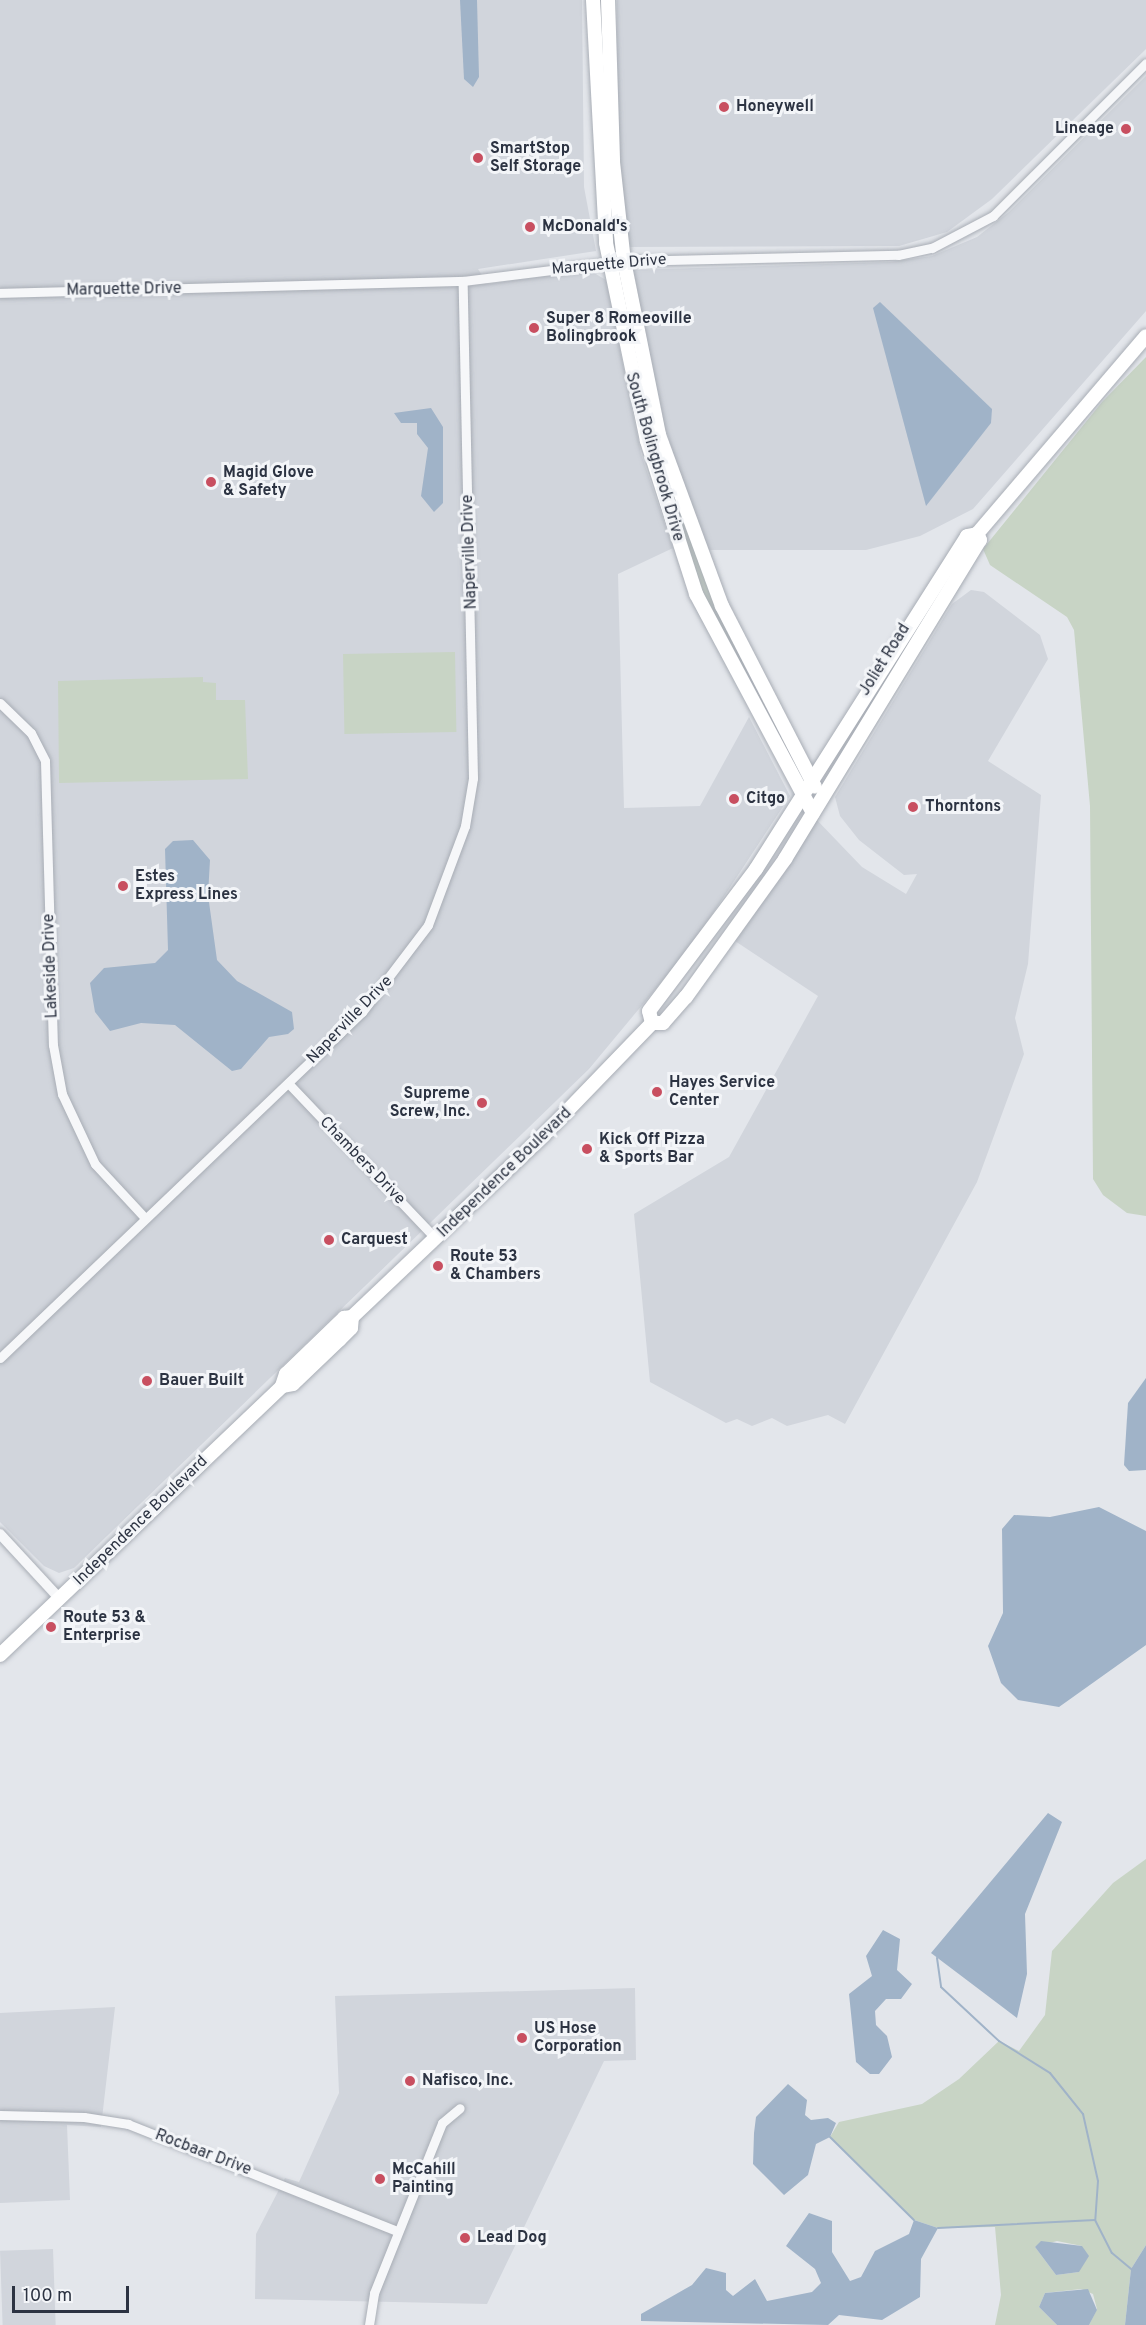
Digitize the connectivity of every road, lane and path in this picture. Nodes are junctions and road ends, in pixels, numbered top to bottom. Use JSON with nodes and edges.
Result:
{"nodes":[{"id":1,"x":593,"y":0,"type":"edge"},
{"id":2,"x":608,"y":0,"type":"edge"},
{"id":3,"x":1146,"y":63,"type":"edge"},
{"id":4,"x":624,"y":261,"type":"junction"},
{"id":5,"x":609,"y":262,"type":"junction"},
{"id":6,"x":463,"y":281,"type":"junction"},
{"id":7,"x":0,"y":293,"type":"edge"},
{"id":8,"x":1146,"y":336,"type":"edge"},
{"id":9,"x":976,"y":534,"type":"junction"},
{"id":10,"x":0,"y":703,"type":"edge"},
{"id":11,"x":811,"y":780,"type":"junction"},
{"id":12,"x":802,"y":795,"type":"junction"},
{"id":13,"x":822,"y":799,"type":"junction"},
{"id":14,"x":813,"y":813,"type":"junction"},
{"id":15,"x":652,"y":1023,"type":"junction"},
{"id":16,"x":288,"y":1083,"type":"junction"},
{"id":17,"x":145,"y":1218,"type":"junction"},
{"id":18,"x":436,"y":1239,"type":"junction"},
{"id":19,"x":0,"y":1358,"type":"edge"},
{"id":20,"x":0,"y":1534,"type":"edge"},
{"id":21,"x":60,"y":1599,"type":"junction"},
{"id":22,"x":0,"y":1655,"type":"edge"},
{"id":23,"x":460,"y":2108,"type":"dead end"},
{"id":24,"x":0,"y":2115,"type":"edge"},
{"id":25,"x":397,"y":2231,"type":"junction"},
{"id":26,"x":369,"y":2325,"type":"edge"}],
"edges":[{"from":1,"to":5,"type":"main road","name":"South Bolingbrook Drive"},
{"from":2,"to":4,"type":"main road","name":"South Bolingbrook Drive"},
{"from":3,"to":4,"type":"street","name":"Marquette Drive"},
{"from":4,"to":5,"type":"street","name":"Marquette Drive"},
{"from":4,"to":11,"type":"main road","name":"South Bolingbrook Drive"},
{"from":5,"to":6,"type":"street","name":"Marquette Drive"},
{"from":5,"to":12,"type":"main road","name":"South Bolingbrook Drive"},
{"from":6,"to":7,"type":"street","name":"Marquette Drive"},
{"from":6,"to":16,"type":"street","name":"Naperville Drive"},
{"from":8,"to":9,"type":"main road","name":"Joliet Road"},
{"from":9,"to":11,"type":"main road","name":"Joliet Road"},
{"from":9,"to":13,"type":"main road","name":"Joliet Road"},
{"from":10,"to":17,"type":"street","name":"Lakeside Drive"},
{"from":11,"to":12,"type":"main road","name":"Joliet Road"},
{"from":11,"to":13,"type":"main road","name":"South Bolingbrook Drive"},
{"from":12,"to":14,"type":"main road","name":"South Bolingbrook Drive"},
{"from":12,"to":15,"type":"main road","name":"Independence Boulevard"},
{"from":13,"to":14,"type":"main road","name":"Independence Boulevard"},
{"from":14,"to":15,"type":"main road","name":"Independence Boulevard"},
{"from":15,"to":18,"type":"main road","name":"Independence Boulevard"},
{"from":16,"to":17,"type":"street","name":"Naperville Drive"},
{"from":16,"to":18,"type":"street","name":"Chambers Drive"},
{"from":17,"to":19,"type":"street","name":"Naperville Drive"},
{"from":18,"to":21,"type":"main road","name":"Independence Boulevard"},
{"from":20,"to":21,"type":"street"},
{"from":21,"to":22,"type":"main road","name":"Independence Boulevard"},
{"from":23,"to":25,"type":"street"},
{"from":24,"to":25,"type":"street","name":"Rocbaar Drive"},
{"from":25,"to":26,"type":"street"}]}
